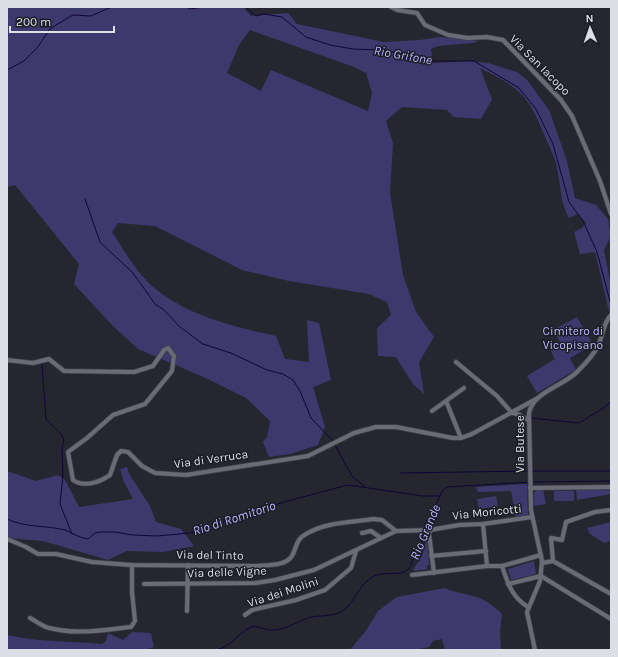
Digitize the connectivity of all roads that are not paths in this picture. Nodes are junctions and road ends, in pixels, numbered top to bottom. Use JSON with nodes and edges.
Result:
{"nodes":[{"id":1,"x":391,"y":7,"type":"edge"},
{"id":2,"x":611,"y":214,"type":"edge"},
{"id":3,"x":611,"y":315,"type":"edge"},
{"id":4,"x":7,"y":360,"type":"edge"},
{"id":5,"x":456,"y":362,"type":"dead end"},
{"id":6,"x":464,"y":388,"type":"dead end"},
{"id":7,"x":538,"y":398,"type":"junction"},
{"id":8,"x":446,"y":401,"type":"junction"},
{"id":9,"x":522,"y":408,"type":"junction"},
{"id":10,"x":432,"y":411,"type":"dead end"},
{"id":11,"x":512,"y":413,"type":"junction"},
{"id":12,"x":529,"y":413,"type":"junction"},
{"id":13,"x":520,"y":415,"type":"junction"},
{"id":14,"x":528,"y":420,"type":"junction"},
{"id":15,"x":461,"y":438,"type":"junction"},
{"id":16,"x":530,"y":486,"type":"junction"},
{"id":17,"x":611,"y":487,"type":"edge"},
{"id":18,"x":611,"y":510,"type":"edge"},
{"id":19,"x":532,"y":517,"type":"junction"},
{"id":20,"x":483,"y":524,"type":"junction"},
{"id":21,"x":430,"y":530,"type":"junction"},
{"id":22,"x":396,"y":531,"type":"junction"},
{"id":23,"x":362,"y":533,"type":"dead end"},
{"id":24,"x":381,"y":538,"type":"junction"},
{"id":25,"x":7,"y":539,"type":"edge"},
{"id":26,"x":356,"y":551,"type":"junction"},
{"id":27,"x":486,"y":551,"type":"junction"},
{"id":28,"x":541,"y":555,"type":"junction"},
{"id":29,"x":431,"y":556,"type":"junction"},
{"id":30,"x":553,"y":561,"type":"junction"},
{"id":31,"x":542,"y":563,"type":"junction"},
{"id":32,"x":132,"y":565,"type":"junction"},
{"id":33,"x":188,"y":565,"type":"junction"},
{"id":34,"x":487,"y":566,"type":"junction"},
{"id":35,"x":502,"y":566,"type":"junction"},
{"id":36,"x":434,"y":573,"type":"junction"},
{"id":37,"x":412,"y":575,"type":"dead end"},
{"id":38,"x":541,"y":576,"type":"junction"},
{"id":39,"x":144,"y":584,"type":"dead end"},
{"id":40,"x":188,"y":584,"type":"junction"},
{"id":41,"x":508,"y":584,"type":"junction"},
{"id":42,"x":611,"y":594,"type":"edge"},
{"id":43,"x":528,"y":607,"type":"junction"},
{"id":44,"x":187,"y":611,"type":"dead end"},
{"id":45,"x":245,"y":615,"type":"dead end"},
{"id":46,"x":30,"y":618,"type":"dead end"},
{"id":47,"x":611,"y":619,"type":"edge"},
{"id":48,"x":535,"y":650,"type":"edge"}],
"edges":[{"from":1,"to":2,"type":"street","name":"Via San Iacopo"},
{"from":3,"to":7,"type":"street","name":"Via Butese"},
{"from":4,"to":15,"type":"street","name":"Via di Verruca"},
{"from":5,"to":11,"type":"street"},
{"from":6,"to":8,"type":"street"},
{"from":7,"to":9,"type":"street"},
{"from":7,"to":12,"type":"street","name":"Via Butese"},
{"from":8,"to":10,"type":"street"},
{"from":8,"to":15,"type":"street"},
{"from":9,"to":11,"type":"street"},
{"from":9,"to":12,"type":"street"},
{"from":11,"to":13,"type":"street"},
{"from":11,"to":15,"type":"street"},
{"from":12,"to":13,"type":"street"},
{"from":12,"to":14,"type":"street","name":"Via Butese"},
{"from":13,"to":14,"type":"street"},
{"from":14,"to":16,"type":"street","name":"Via Butese"},
{"from":16,"to":17,"type":"street"},
{"from":16,"to":19,"type":"street","name":"Via Butese"},
{"from":18,"to":30,"type":"street"},
{"from":19,"to":20,"type":"street","name":"Via Moricotti"},
{"from":19,"to":28,"type":"street","name":"Via Butese"},
{"from":20,"to":21,"type":"street","name":"Via Moricotti"},
{"from":20,"to":27,"type":"street"},
{"from":21,"to":22,"type":"street","name":"Via Moricotti"},
{"from":21,"to":29,"type":"street"},
{"from":22,"to":24,"type":"street","name":"Via delle Vigne"},
{"from":22,"to":33,"type":"street","name":"Via del Tinto"},
{"from":23,"to":24,"type":"street"},
{"from":24,"to":26,"type":"street","name":"Via delle Vigne"},
{"from":25,"to":32,"type":"street","name":"Via del Tinto"},
{"from":26,"to":40,"type":"street","name":"Via delle Vigne"},
{"from":26,"to":45,"type":"street","name":"Via dei Molini"},
{"from":27,"to":29,"type":"street"},
{"from":27,"to":34,"type":"street"},
{"from":28,"to":31,"type":"street","name":"Via Butese"},
{"from":28,"to":35,"type":"street"},
{"from":29,"to":36,"type":"street"},
{"from":30,"to":31,"type":"street"},
{"from":30,"to":42,"type":"street"},
{"from":31,"to":38,"type":"street","name":"Via Butese"},
{"from":32,"to":33,"type":"street","name":"Via del Tinto"},
{"from":32,"to":46,"type":"street"},
{"from":33,"to":40,"type":"street"},
{"from":34,"to":35,"type":"street"},
{"from":34,"to":36,"type":"street"},
{"from":35,"to":41,"type":"street"},
{"from":36,"to":37,"type":"street"},
{"from":38,"to":41,"type":"street"},
{"from":38,"to":43,"type":"street","name":"Via Butese"},
{"from":38,"to":47,"type":"street"},
{"from":39,"to":40,"type":"street","name":"Via delle Vigne"},
{"from":40,"to":44,"type":"street"},
{"from":41,"to":43,"type":"street"},
{"from":43,"to":48,"type":"street"}]}
